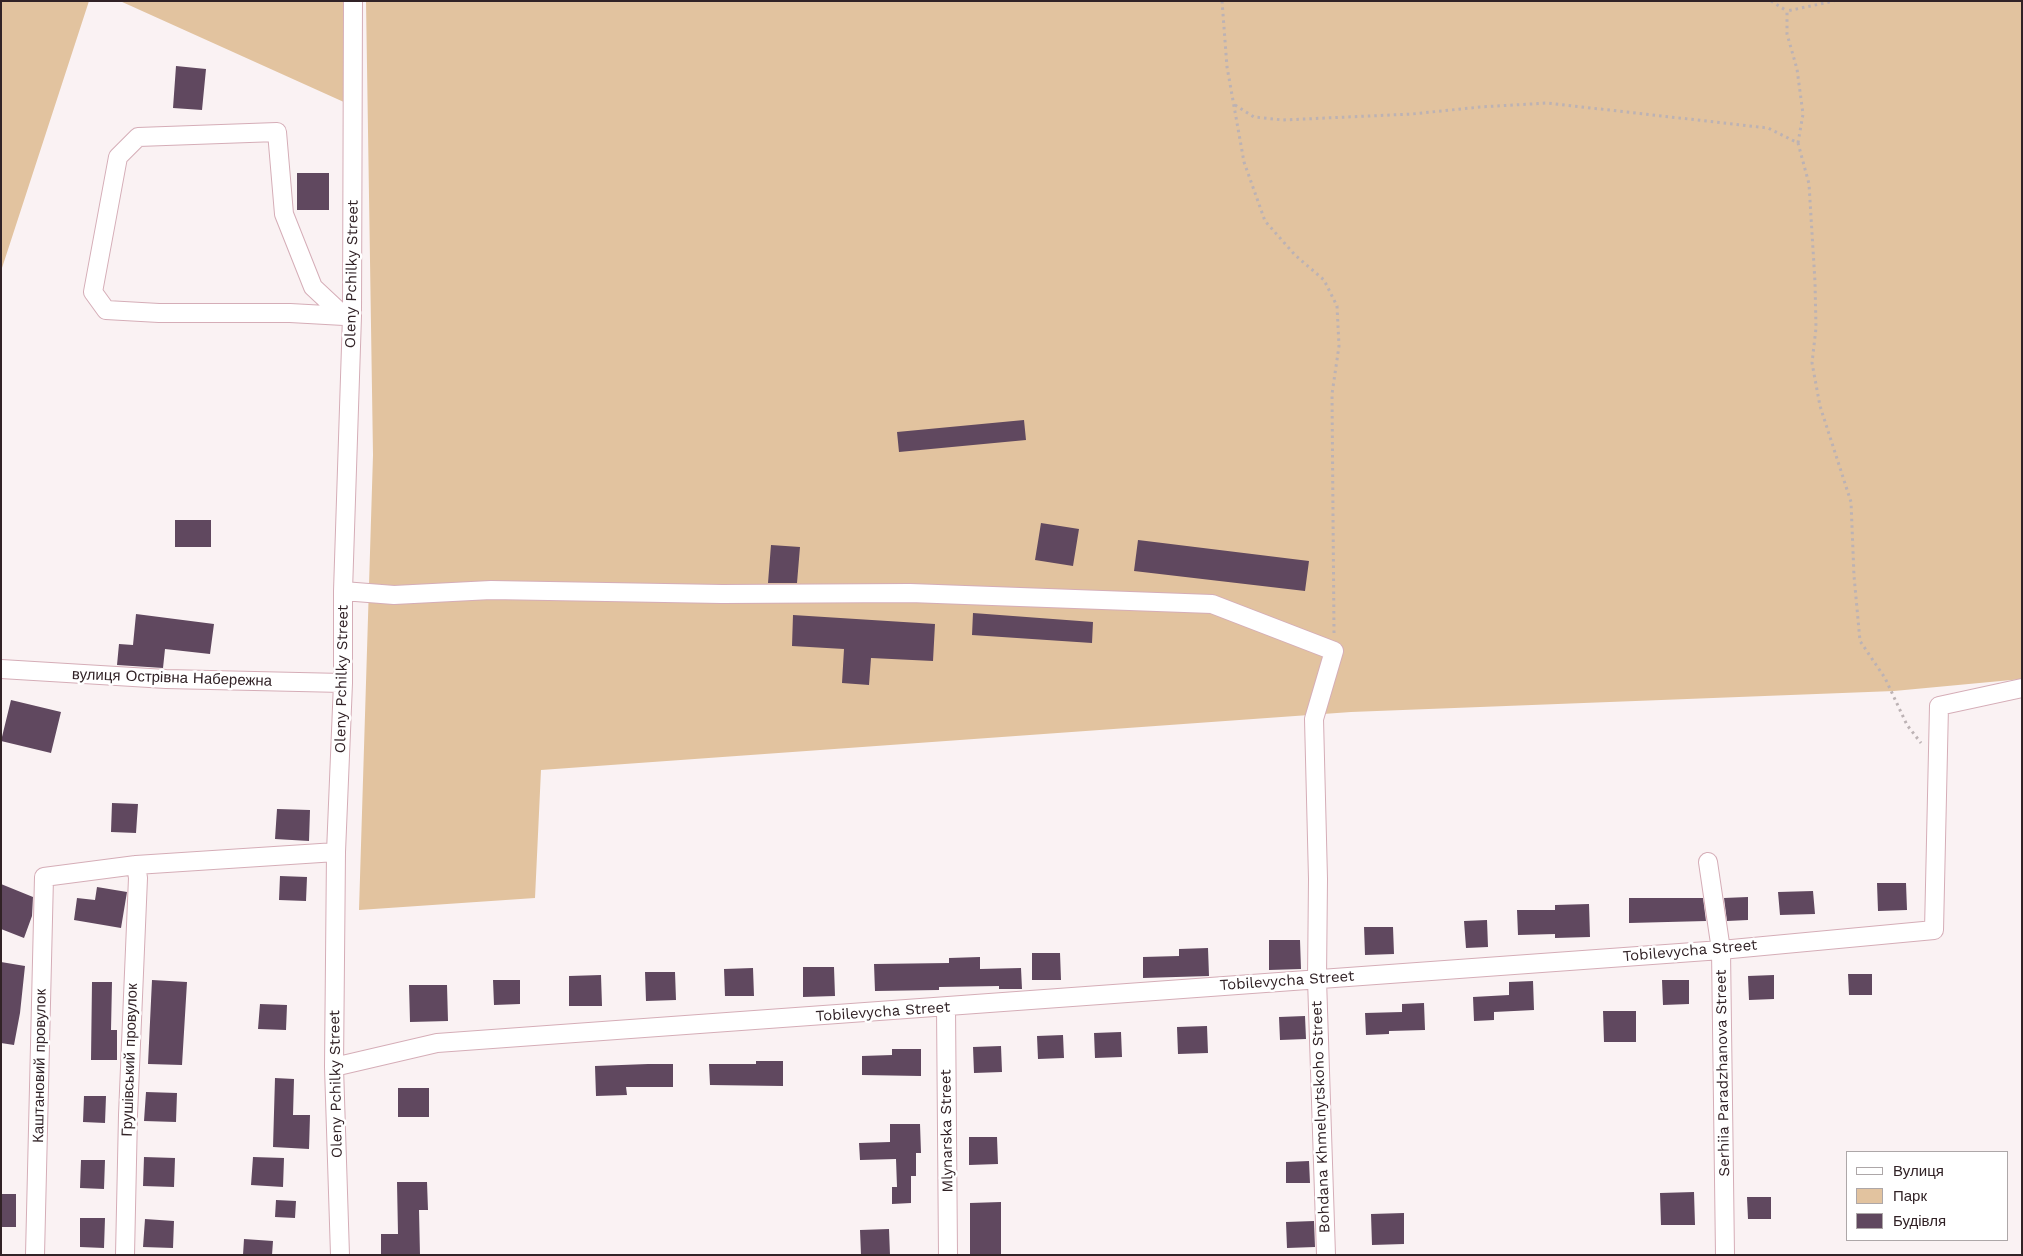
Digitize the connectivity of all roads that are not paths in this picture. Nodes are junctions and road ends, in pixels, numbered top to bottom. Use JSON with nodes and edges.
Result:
{"nodes":[{"id":1,"x":354,"y":1,"type":"edge"},
{"id":2,"x":348,"y":316,"type":"junction"},
{"id":3,"x":343,"y":591,"type":"junction"},
{"id":4,"x":1,"y":670,"type":"edge"},
{"id":5,"x":344,"y":683,"type":"junction"},
{"id":6,"x":2022,"y":688,"type":"edge"},
{"id":7,"x":336,"y":852,"type":"junction"},
{"id":8,"x":1708,"y":862,"type":"dead end"},
{"id":9,"x":136,"y":865,"type":"junction"},
{"id":10,"x":1721,"y":950,"type":"junction"},
{"id":11,"x":1317,"y":979,"type":"junction"},
{"id":12,"x":946,"y":1007,"type":"junction"},
{"id":13,"x":334,"y":1067,"type":"junction"},
{"id":14,"x":35,"y":1255,"type":"edge"},
{"id":15,"x":125,"y":1255,"type":"edge"},
{"id":16,"x":340,"y":1255,"type":"edge"},
{"id":17,"x":948,"y":1255,"type":"edge"},
{"id":18,"x":1326,"y":1255,"type":"edge"},
{"id":19,"x":1725,"y":1255,"type":"edge"}],
"edges":[{"from":1,"to":2,"type":"street","name":"Oleny Pchilky Street"},
{"from":2,"to":2,"type":"street"},
{"from":2,"to":3,"type":"street","name":"Oleny Pchilky Street"},
{"from":3,"to":5,"type":"street","name":"Oleny Pchilky Street"},
{"from":3,"to":11,"type":"street","name":"Bohdana Khmelnytskoho Street"},
{"from":4,"to":5,"type":"street","name":"вулиця Острівна Набережна"},
{"from":5,"to":7,"type":"street","name":"Oleny Pchilky Street"},
{"from":6,"to":10,"type":"street","name":"Tobilevycha Street"},
{"from":7,"to":9,"type":"street"},
{"from":7,"to":13,"type":"street","name":"Oleny Pchilky Street"},
{"from":8,"to":10,"type":"street","name":"Serhiia Paradzhanova Street"},
{"from":9,"to":14,"type":"street","name":"Каштановий провулок"},
{"from":9,"to":15,"type":"street","name":"Грушівський провулок"},
{"from":10,"to":11,"type":"street","name":"Tobilevycha Street"},
{"from":10,"to":19,"type":"street","name":"Serhiia Paradzhanova Street"},
{"from":11,"to":12,"type":"street","name":"Tobilevycha Street"},
{"from":11,"to":18,"type":"street","name":"Bohdana Khmelnytskoho Street"},
{"from":12,"to":13,"type":"street","name":"Tobilevycha Street"},
{"from":12,"to":17,"type":"street","name":"Mlynarska Street"},
{"from":13,"to":16,"type":"street","name":"Oleny Pchilky Street"}]}
